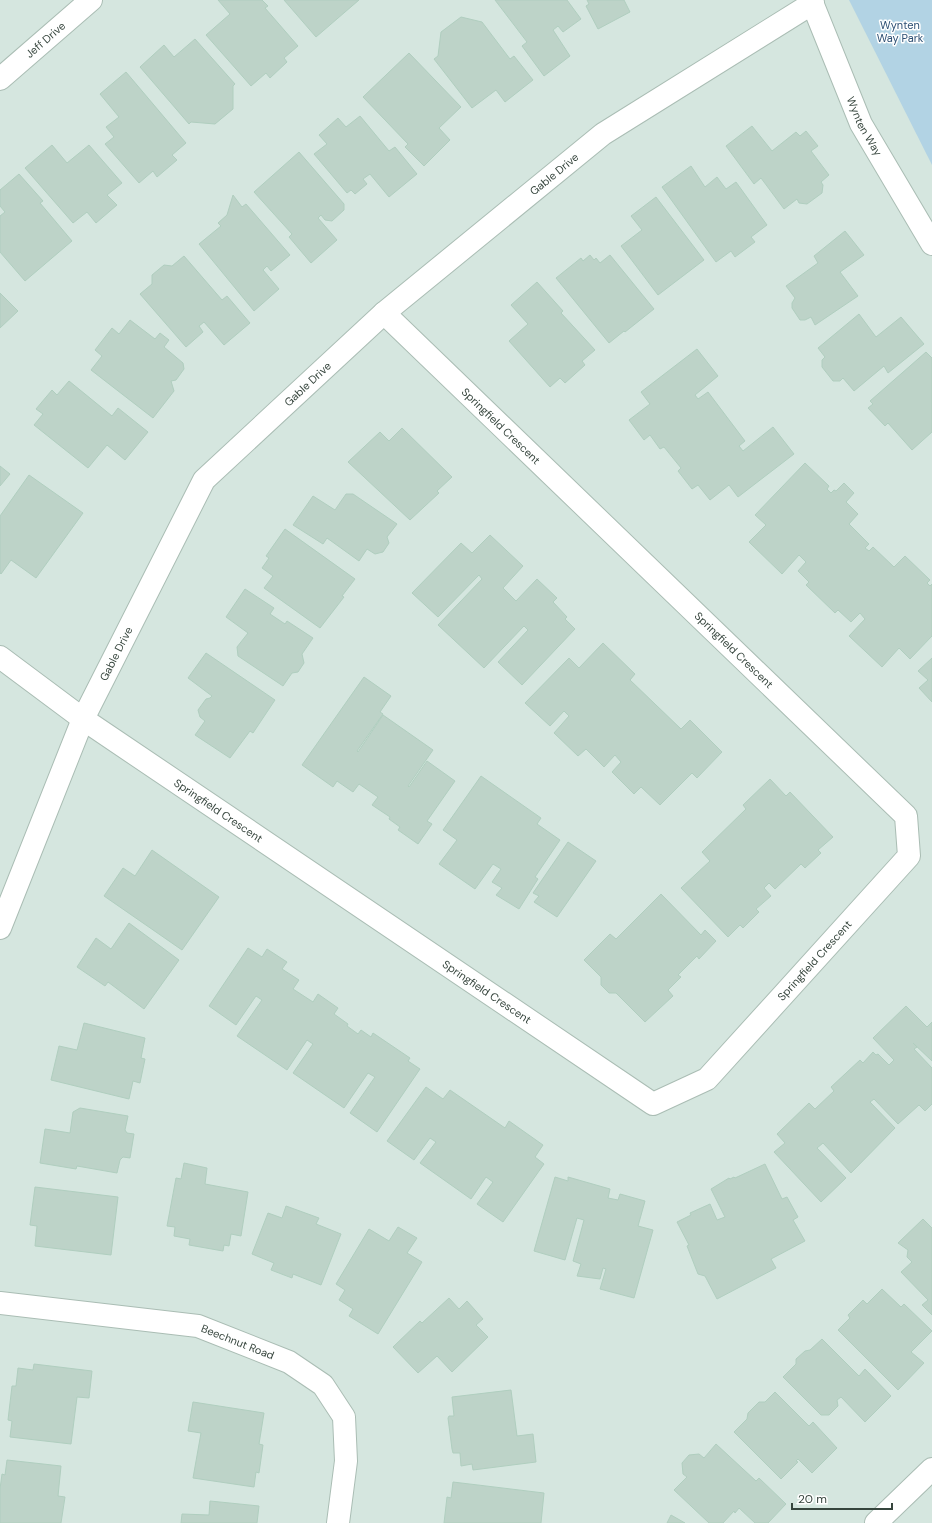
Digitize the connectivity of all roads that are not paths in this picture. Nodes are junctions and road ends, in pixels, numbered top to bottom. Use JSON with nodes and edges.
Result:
{"nodes":[{"id":1,"x":91,"y":0,"type":"edge"},
{"id":2,"x":812,"y":2,"type":"edge"},
{"id":3,"x":0,"y":79,"type":"edge"},
{"id":4,"x":932,"y":244,"type":"edge"},
{"id":5,"x":384,"y":313,"type":"junction"},
{"id":6,"x":0,"y":657,"type":"edge"},
{"id":7,"x":83,"y":719,"type":"junction"},
{"id":8,"x":0,"y":928,"type":"edge"},
{"id":9,"x":0,"y":1303,"type":"edge"},
{"id":10,"x":932,"y":1469,"type":"edge"},
{"id":11,"x":338,"y":1523,"type":"edge"},
{"id":12,"x":876,"y":1523,"type":"edge"}],
"edges":[{"from":1,"to":3,"type":"street","name":"Jeff Drive"},
{"from":2,"to":4,"type":"street","name":"Wynten Way"},
{"from":2,"to":5,"type":"street","name":"Gable Drive"},
{"from":5,"to":7,"type":"street","name":"Gable Drive"},
{"from":5,"to":7,"type":"street","name":"Springfield Crescent"},
{"from":6,"to":7,"type":"street"},
{"from":7,"to":8,"type":"street","name":"Gable Drive"},
{"from":9,"to":11,"type":"street","name":"Beechnut Road"},
{"from":10,"to":12,"type":"street"}]}
